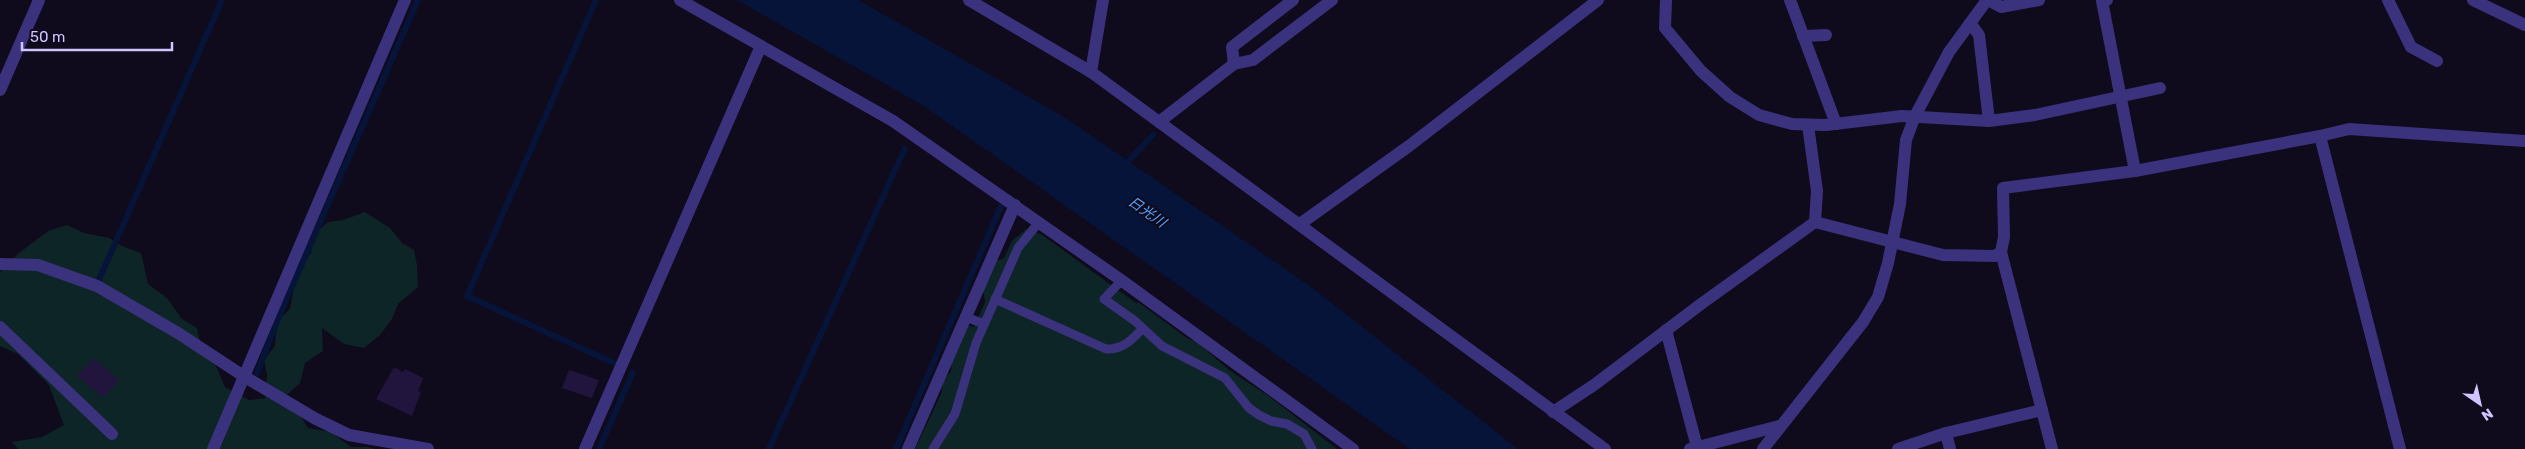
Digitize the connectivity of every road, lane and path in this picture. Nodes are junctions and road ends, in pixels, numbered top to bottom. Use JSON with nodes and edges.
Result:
{"nodes":[{"id":1,"x":39,"y":0,"type":"edge"},
{"id":2,"x":405,"y":0,"type":"edge"},
{"id":3,"x":680,"y":0,"type":"edge"},
{"id":4,"x":969,"y":0,"type":"edge"},
{"id":5,"x":1103,"y":0,"type":"edge"},
{"id":6,"x":1292,"y":0,"type":"edge"},
{"id":7,"x":1332,"y":0,"type":"edge"},
{"id":8,"x":1598,"y":0,"type":"edge"},
{"id":9,"x":1666,"y":0,"type":"edge"},
{"id":10,"x":1790,"y":0,"type":"edge"},
{"id":11,"x":1987,"y":0,"type":"edge"},
{"id":12,"x":2039,"y":0,"type":"edge"},
{"id":13,"x":2103,"y":0,"type":"edge"},
{"id":14,"x":2388,"y":0,"type":"edge"},
{"id":15,"x":2473,"y":0,"type":"edge"},
{"id":16,"x":1970,"y":23,"type":"junction"},
{"id":17,"x":2525,"y":25,"type":"edge"},
{"id":18,"x":1826,"y":35,"type":"dead end"},
{"id":19,"x":1803,"y":36,"type":"junction"},
{"id":20,"x":761,"y":46,"type":"junction"},
{"id":21,"x":2437,"y":61,"type":"dead end"},
{"id":22,"x":1234,"y":64,"type":"junction"},
{"id":23,"x":1091,"y":72,"type":"junction"},
{"id":24,"x":2160,"y":88,"type":"dead end"},
{"id":25,"x":0,"y":90,"type":"edge"},
{"id":26,"x":2120,"y":97,"type":"junction"},
{"id":27,"x":1915,"y":116,"type":"junction"},
{"id":28,"x":1990,"y":121,"type":"junction"},
{"id":29,"x":1159,"y":122,"type":"junction"},
{"id":30,"x":1836,"y":124,"type":"junction"},
{"id":31,"x":1808,"y":125,"type":"junction"},
{"id":32,"x":2320,"y":136,"type":"junction"},
{"id":33,"x":2525,"y":141,"type":"edge"},
{"id":34,"x":2135,"y":171,"type":"junction"},
{"id":35,"x":1015,"y":205,"type":"junction"},
{"id":36,"x":1039,"y":222,"type":"junction"},
{"id":37,"x":1815,"y":222,"type":"junction"},
{"id":38,"x":1300,"y":224,"type":"junction"},
{"id":39,"x":1892,"y":242,"type":"junction"},
{"id":40,"x":2001,"y":252,"type":"junction"},
{"id":41,"x":0,"y":264,"type":"edge"},
{"id":42,"x":1122,"y":280,"type":"junction"},
{"id":43,"x":995,"y":299,"type":"junction"},
{"id":44,"x":966,"y":317,"type":"junction"},
{"id":45,"x":984,"y":324,"type":"junction"},
{"id":46,"x":0,"y":327,"type":"edge"},
{"id":47,"x":1142,"y":329,"type":"junction"},
{"id":48,"x":1666,"y":330,"type":"junction"},
{"id":49,"x":245,"y":377,"type":"junction"},
{"id":50,"x":2042,"y":410,"type":"junction"},
{"id":51,"x":1553,"y":412,"type":"junction"},
{"id":52,"x":1779,"y":426,"type":"junction"},
{"id":53,"x":1946,"y":433,"type":"junction"},
{"id":54,"x":112,"y":434,"type":"dead end"},
{"id":55,"x":1349,"y":448,"type":"edge"},
{"id":56,"x":1694,"y":448,"type":"edge"},
{"id":57,"x":213,"y":449,"type":"edge"},
{"id":58,"x":428,"y":449,"type":"edge"},
{"id":59,"x":585,"y":449,"type":"edge"},
{"id":60,"x":908,"y":449,"type":"edge"},
{"id":61,"x":933,"y":449,"type":"edge"},
{"id":62,"x":1312,"y":449,"type":"edge"},
{"id":63,"x":1605,"y":449,"type":"edge"},
{"id":64,"x":1763,"y":449,"type":"edge"},
{"id":65,"x":1898,"y":449,"type":"edge"},
{"id":66,"x":1950,"y":449,"type":"edge"},
{"id":67,"x":2052,"y":449,"type":"edge"},
{"id":68,"x":2400,"y":449,"type":"edge"}],
"edges":[{"from":1,"to":25,"type":"street"},
{"from":2,"to":49,"type":"street"},
{"from":3,"to":20,"type":"street"},
{"from":4,"to":23,"type":"street"},
{"from":5,"to":23,"type":"street"},
{"from":6,"to":22,"type":"street"},
{"from":7,"to":22,"type":"street"},
{"from":8,"to":38,"type":"street"},
{"from":9,"to":31,"type":"street"},
{"from":10,"to":19,"type":"street"},
{"from":11,"to":12,"type":"street"},
{"from":11,"to":16,"type":"street"},
{"from":13,"to":26,"type":"street"},
{"from":14,"to":21,"type":"street"},
{"from":15,"to":17,"type":"street"},
{"from":16,"to":27,"type":"street"},
{"from":16,"to":28,"type":"street"},
{"from":18,"to":19,"type":"street"},
{"from":19,"to":30,"type":"street"},
{"from":20,"to":35,"type":"street"},
{"from":20,"to":59,"type":"street"},
{"from":22,"to":29,"type":"street"},
{"from":23,"to":29,"type":"street"},
{"from":24,"to":26,"type":"street"},
{"from":26,"to":28,"type":"street"},
{"from":26,"to":34,"type":"street"},
{"from":27,"to":28,"type":"street"},
{"from":27,"to":30,"type":"street"},
{"from":27,"to":39,"type":"street"},
{"from":29,"to":38,"type":"street"},
{"from":30,"to":31,"type":"street"},
{"from":31,"to":37,"type":"street"},
{"from":32,"to":33,"type":"street"},
{"from":32,"to":34,"type":"street"},
{"from":32,"to":68,"type":"street"},
{"from":34,"to":40,"type":"street"},
{"from":35,"to":36,"type":"street"},
{"from":35,"to":44,"type":"street"},
{"from":36,"to":42,"type":"street"},
{"from":36,"to":43,"type":"lane"},
{"from":37,"to":39,"type":"street"},
{"from":37,"to":48,"type":"street"},
{"from":38,"to":51,"type":"street"},
{"from":39,"to":40,"type":"street"},
{"from":39,"to":52,"type":"street"},
{"from":40,"to":50,"type":"street"},
{"from":41,"to":49,"type":"street"},
{"from":42,"to":47,"type":"lane"},
{"from":42,"to":55,"type":"street"},
{"from":43,"to":45,"type":"lane"},
{"from":43,"to":47,"type":"lane"},
{"from":44,"to":45,"type":"lane"},
{"from":44,"to":60,"type":"street"},
{"from":45,"to":61,"type":"lane"},
{"from":46,"to":54,"type":"street"},
{"from":47,"to":62,"type":"lane"},
{"from":48,"to":51,"type":"street"},
{"from":48,"to":56,"type":"street"},
{"from":49,"to":57,"type":"street"},
{"from":49,"to":58,"type":"street"},
{"from":50,"to":53,"type":"street"},
{"from":50,"to":67,"type":"street"},
{"from":51,"to":63,"type":"street"},
{"from":52,"to":56,"type":"street"},
{"from":52,"to":64,"type":"street"},
{"from":53,"to":65,"type":"street"},
{"from":53,"to":66,"type":"street"}]}
